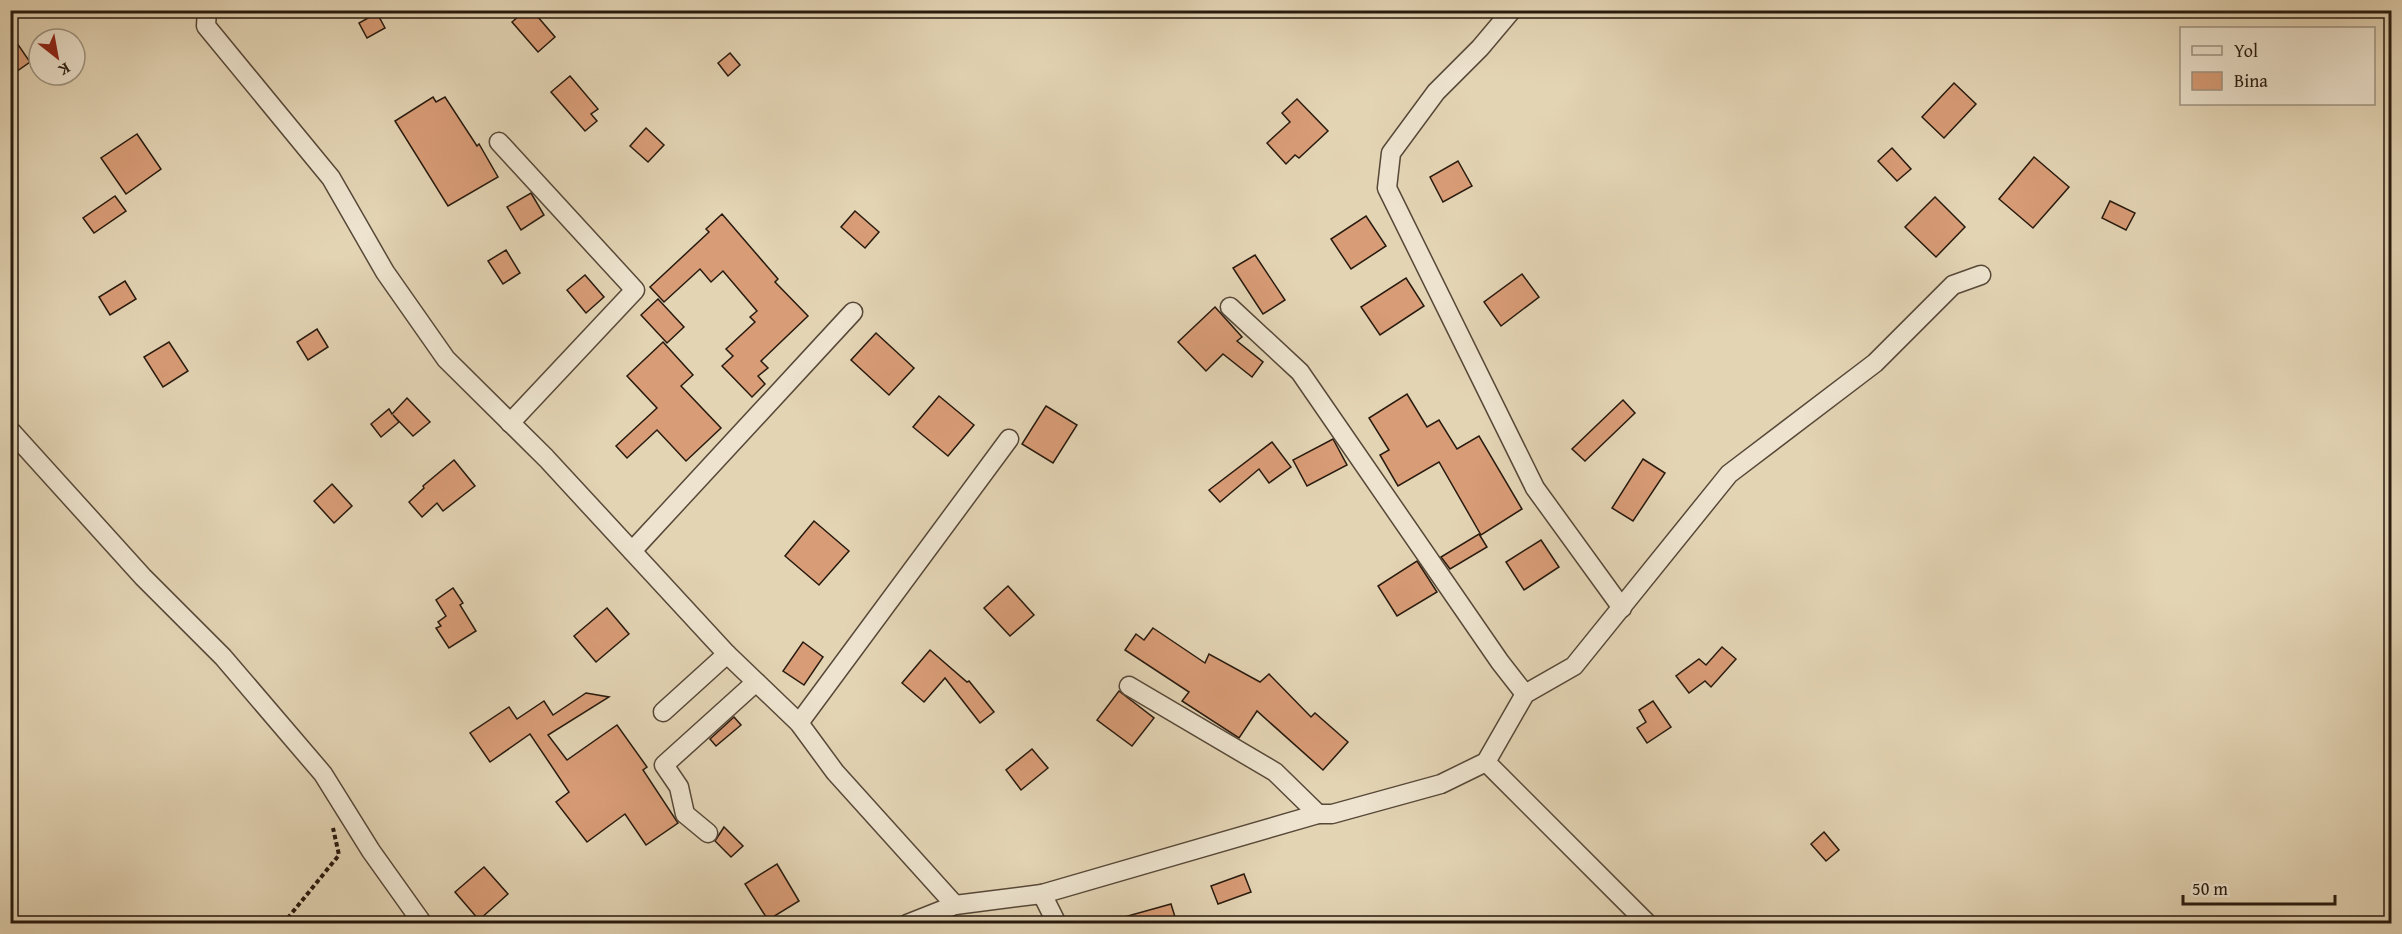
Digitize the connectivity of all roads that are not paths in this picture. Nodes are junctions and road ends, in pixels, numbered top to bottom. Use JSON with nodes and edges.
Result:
{"nodes":[{"id":1,"x":207,"y":10,"type":"edge"},
{"id":2,"x":1512,"y":10,"type":"edge"},
{"id":3,"x":499,"y":142,"type":"dead end"},
{"id":4,"x":1982,"y":276,"type":"dead end"},
{"id":5,"x":1230,"y":307,"type":"dead end"},
{"id":6,"x":853,"y":312,"type":"dead end"},
{"id":7,"x":510,"y":423,"type":"junction"},
{"id":8,"x":10,"y":430,"type":"edge"},
{"id":9,"x":1009,"y":439,"type":"dead end"},
{"id":10,"x":632,"y":551,"type":"junction"},
{"id":11,"x":1622,"y":608,"type":"junction"},
{"id":12,"x":727,"y":654,"type":"junction"},
{"id":13,"x":756,"y":682,"type":"junction"},
{"id":14,"x":1129,"y":686,"type":"dead end"},
{"id":15,"x":1525,"y":694,"type":"junction"},
{"id":16,"x":663,"y":712,"type":"dead end"},
{"id":17,"x":799,"y":723,"type":"junction"},
{"id":18,"x":1486,"y":762,"type":"junction"},
{"id":19,"x":1318,"y":814,"type":"junction"},
{"id":20,"x":708,"y":833,"type":"dead end"},
{"id":21,"x":1042,"y":894,"type":"junction"},
{"id":22,"x":955,"y":905,"type":"junction"},
{"id":23,"x":423,"y":924,"type":"edge"},
{"id":24,"x":907,"y":924,"type":"edge"},
{"id":25,"x":1057,"y":924,"type":"edge"},
{"id":26,"x":1648,"y":924,"type":"edge"}],
"edges":[{"from":1,"to":7,"type":"street"},
{"from":2,"to":11,"type":"street"},
{"from":3,"to":7,"type":"street"},
{"from":4,"to":11,"type":"street"},
{"from":5,"to":15,"type":"street"},
{"from":6,"to":10,"type":"street"},
{"from":7,"to":10,"type":"street"},
{"from":8,"to":23,"type":"street"},
{"from":9,"to":17,"type":"street"},
{"from":10,"to":12,"type":"street"},
{"from":11,"to":15,"type":"street"},
{"from":12,"to":13,"type":"street"},
{"from":12,"to":16,"type":"street"},
{"from":13,"to":17,"type":"street"},
{"from":13,"to":20,"type":"street"},
{"from":14,"to":19,"type":"street"},
{"from":15,"to":18,"type":"street"},
{"from":17,"to":22,"type":"street"},
{"from":18,"to":19,"type":"street"},
{"from":18,"to":26,"type":"street"},
{"from":19,"to":21,"type":"street"},
{"from":21,"to":22,"type":"street"},
{"from":21,"to":25,"type":"street"},
{"from":22,"to":24,"type":"street"}]}
